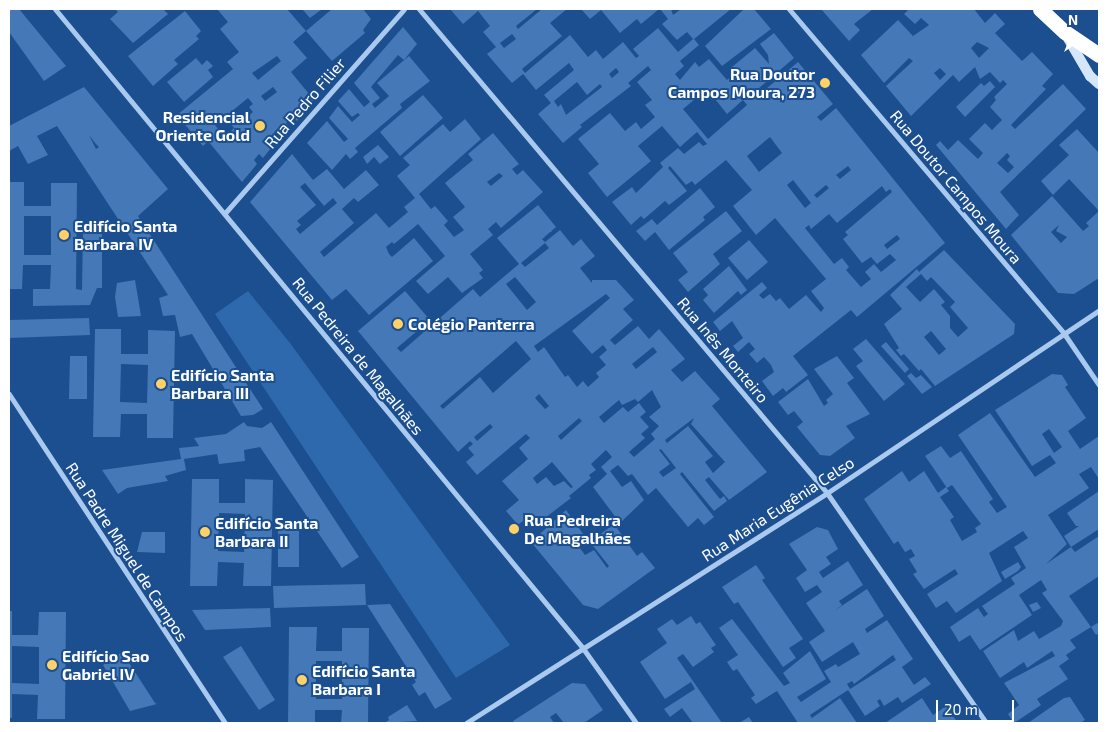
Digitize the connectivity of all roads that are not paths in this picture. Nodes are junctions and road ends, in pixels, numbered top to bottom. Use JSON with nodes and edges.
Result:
{"nodes":[{"id":1,"x":55,"y":9,"type":"edge"},
{"id":2,"x":404,"y":9,"type":"edge"},
{"id":3,"x":419,"y":9,"type":"edge"},
{"id":4,"x":789,"y":9,"type":"edge"},
{"id":5,"x":1040,"y":9,"type":"edge"},
{"id":6,"x":1065,"y":32,"type":"junction"},
{"id":7,"x":1099,"y":55,"type":"edge"},
{"id":8,"x":1099,"y":84,"type":"edge"},
{"id":9,"x":225,"y":214,"type":"junction"},
{"id":10,"x":1099,"y":310,"type":"edge"},
{"id":11,"x":1065,"y":335,"type":"junction"},
{"id":12,"x":1099,"y":385,"type":"edge"},
{"id":13,"x":9,"y":394,"type":"edge"},
{"id":14,"x":827,"y":493,"type":"junction"},
{"id":15,"x":582,"y":647,"type":"junction"},
{"id":16,"x":225,"y":723,"type":"edge"},
{"id":17,"x":466,"y":723,"type":"edge"},
{"id":18,"x":636,"y":723,"type":"edge"},
{"id":19,"x":986,"y":723,"type":"edge"}],
"edges":[{"from":1,"to":9,"type":"street","name":"Rua Pedreira de Magalhães"},
{"from":2,"to":9,"type":"street","name":"Rua Pedro Filier"},
{"from":3,"to":14,"type":"street","name":"Rua Inês Monteiro"},
{"from":4,"to":11,"type":"street","name":"Rua Doutor Campos Moura"},
{"from":5,"to":6,"type":"highway"},
{"from":6,"to":7,"type":"highway"},
{"from":6,"to":8,"type":"street"},
{"from":9,"to":15,"type":"street","name":"Rua Pedreira de Magalhães"},
{"from":10,"to":11,"type":"street","name":"Rua Maria Eugênia Celso"},
{"from":11,"to":12,"type":"street","name":"Rua Doutor Campos Moura"},
{"from":11,"to":14,"type":"street","name":"Rua Maria Eugênia Celso"},
{"from":13,"to":16,"type":"street","name":"Rua Padre Miguel de Campos"},
{"from":14,"to":15,"type":"street","name":"Rua Maria Eugênia Celso"},
{"from":14,"to":19,"type":"street","name":"Rua Inês Monteiro"},
{"from":15,"to":17,"type":"street","name":"Rua Maria Eugênia Celso"},
{"from":15,"to":18,"type":"street","name":"Rua Pedreira de Magalhães"}]}
